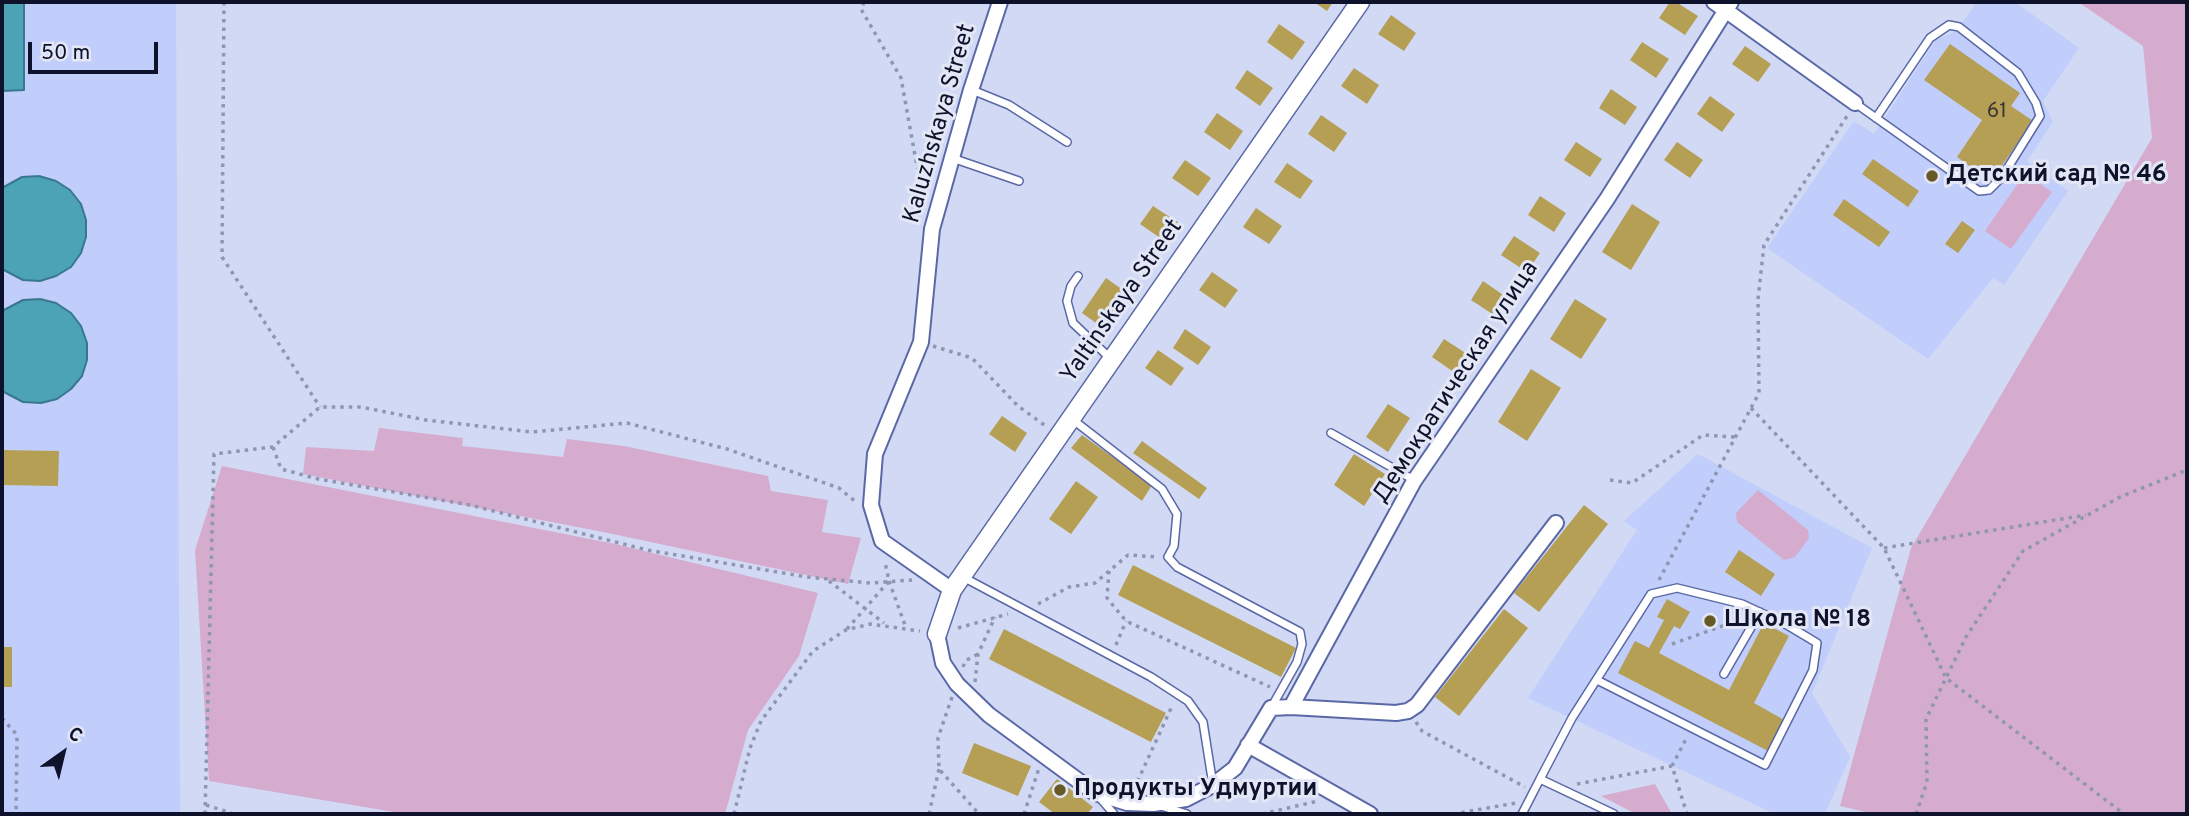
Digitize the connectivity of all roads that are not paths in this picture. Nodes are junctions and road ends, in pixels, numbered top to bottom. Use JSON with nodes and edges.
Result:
{"nodes":[{"id":1,"x":1000,"y":2,"type":"edge"},
{"id":2,"x":1360,"y":2,"type":"edge"},
{"id":3,"x":1724,"y":4,"type":"edge"},
{"id":4,"x":971,"y":90,"type":"junction"},
{"id":5,"x":1854,"y":103,"type":"joint"},
{"id":6,"x":1876,"y":118,"type":"junction"},
{"id":7,"x":1067,"y":142,"type":"dead end"},
{"id":8,"x":952,"y":158,"type":"junction"},
{"id":9,"x":1018,"y":181,"type":"dead end"},
{"id":10,"x":1078,"y":276,"type":"dead end"},
{"id":11,"x":1112,"y":361,"type":"junction"},
{"id":12,"x":1072,"y":419,"type":"junction"},
{"id":13,"x":1331,"y":433,"type":"dead end"},
{"id":14,"x":1414,"y":481,"type":"junction"},
{"id":15,"x":1556,"y":523,"type":"dead end"},
{"id":16,"x":956,"y":583,"type":"junction"},
{"id":17,"x":1760,"y":612,"type":"junction"},
{"id":18,"x":937,"y":634,"type":"joint"},
{"id":19,"x":1724,"y":674,"type":"dead end"},
{"id":20,"x":1597,"y":680,"type":"junction"},
{"id":21,"x":1291,"y":707,"type":"junction"},
{"id":22,"x":1271,"y":708,"type":"junction"},
{"id":23,"x":1248,"y":746,"type":"junction"},
{"id":24,"x":1540,"y":779,"type":"junction"},
{"id":25,"x":1213,"y":786,"type":"junction"},
{"id":26,"x":1095,"y":793,"type":"junction"},
{"id":27,"x":1186,"y":807,"type":"edge"},
{"id":28,"x":1114,"y":814,"type":"edge"},
{"id":29,"x":1370,"y":814,"type":"edge"},
{"id":30,"x":1522,"y":814,"type":"edge"},
{"id":31,"x":1614,"y":814,"type":"edge"}],
"edges":[{"from":1,"to":4,"type":"street","name":"Kaluzhskaya Street"},
{"from":2,"to":11,"type":"street","name":"Yaltinskaya Street"},
{"from":3,"to":5,"type":"street"},
{"from":3,"to":14,"type":"street","name":"Демократическая улица"},
{"from":4,"to":7,"type":"lane"},
{"from":4,"to":8,"type":"street","name":"Kaluzhskaya Street"},
{"from":5,"to":6,"type":"lane"},
{"from":6,"to":6,"type":"lane"},
{"from":8,"to":9,"type":"lane"},
{"from":8,"to":16,"type":"street","name":"Kaluzhskaya Street"},
{"from":10,"to":11,"type":"lane"},
{"from":11,"to":12,"type":"street","name":"Yaltinskaya Street"},
{"from":12,"to":16,"type":"street","name":"Yaltinskaya Street"},
{"from":12,"to":22,"type":"lane"},
{"from":13,"to":14,"type":"lane"},
{"from":14,"to":21,"type":"street","name":"Демократическая улица"},
{"from":15,"to":21,"type":"street"},
{"from":16,"to":18,"type":"street","name":"Yaltinskaya Street"},
{"from":16,"to":25,"type":"lane"},
{"from":17,"to":19,"type":"lane"},
{"from":17,"to":20,"type":"lane"},
{"from":17,"to":20,"type":"lane"},
{"from":18,"to":26,"type":"street"},
{"from":20,"to":24,"type":"lane"},
{"from":21,"to":22,"type":"street"},
{"from":22,"to":23,"type":"street"},
{"from":23,"to":25,"type":"street"},
{"from":23,"to":29,"type":"street"},
{"from":24,"to":30,"type":"lane"},
{"from":24,"to":31,"type":"lane"},
{"from":25,"to":27,"type":"street"},
{"from":26,"to":27,"type":"street"},
{"from":26,"to":28,"type":"lane"}]}
